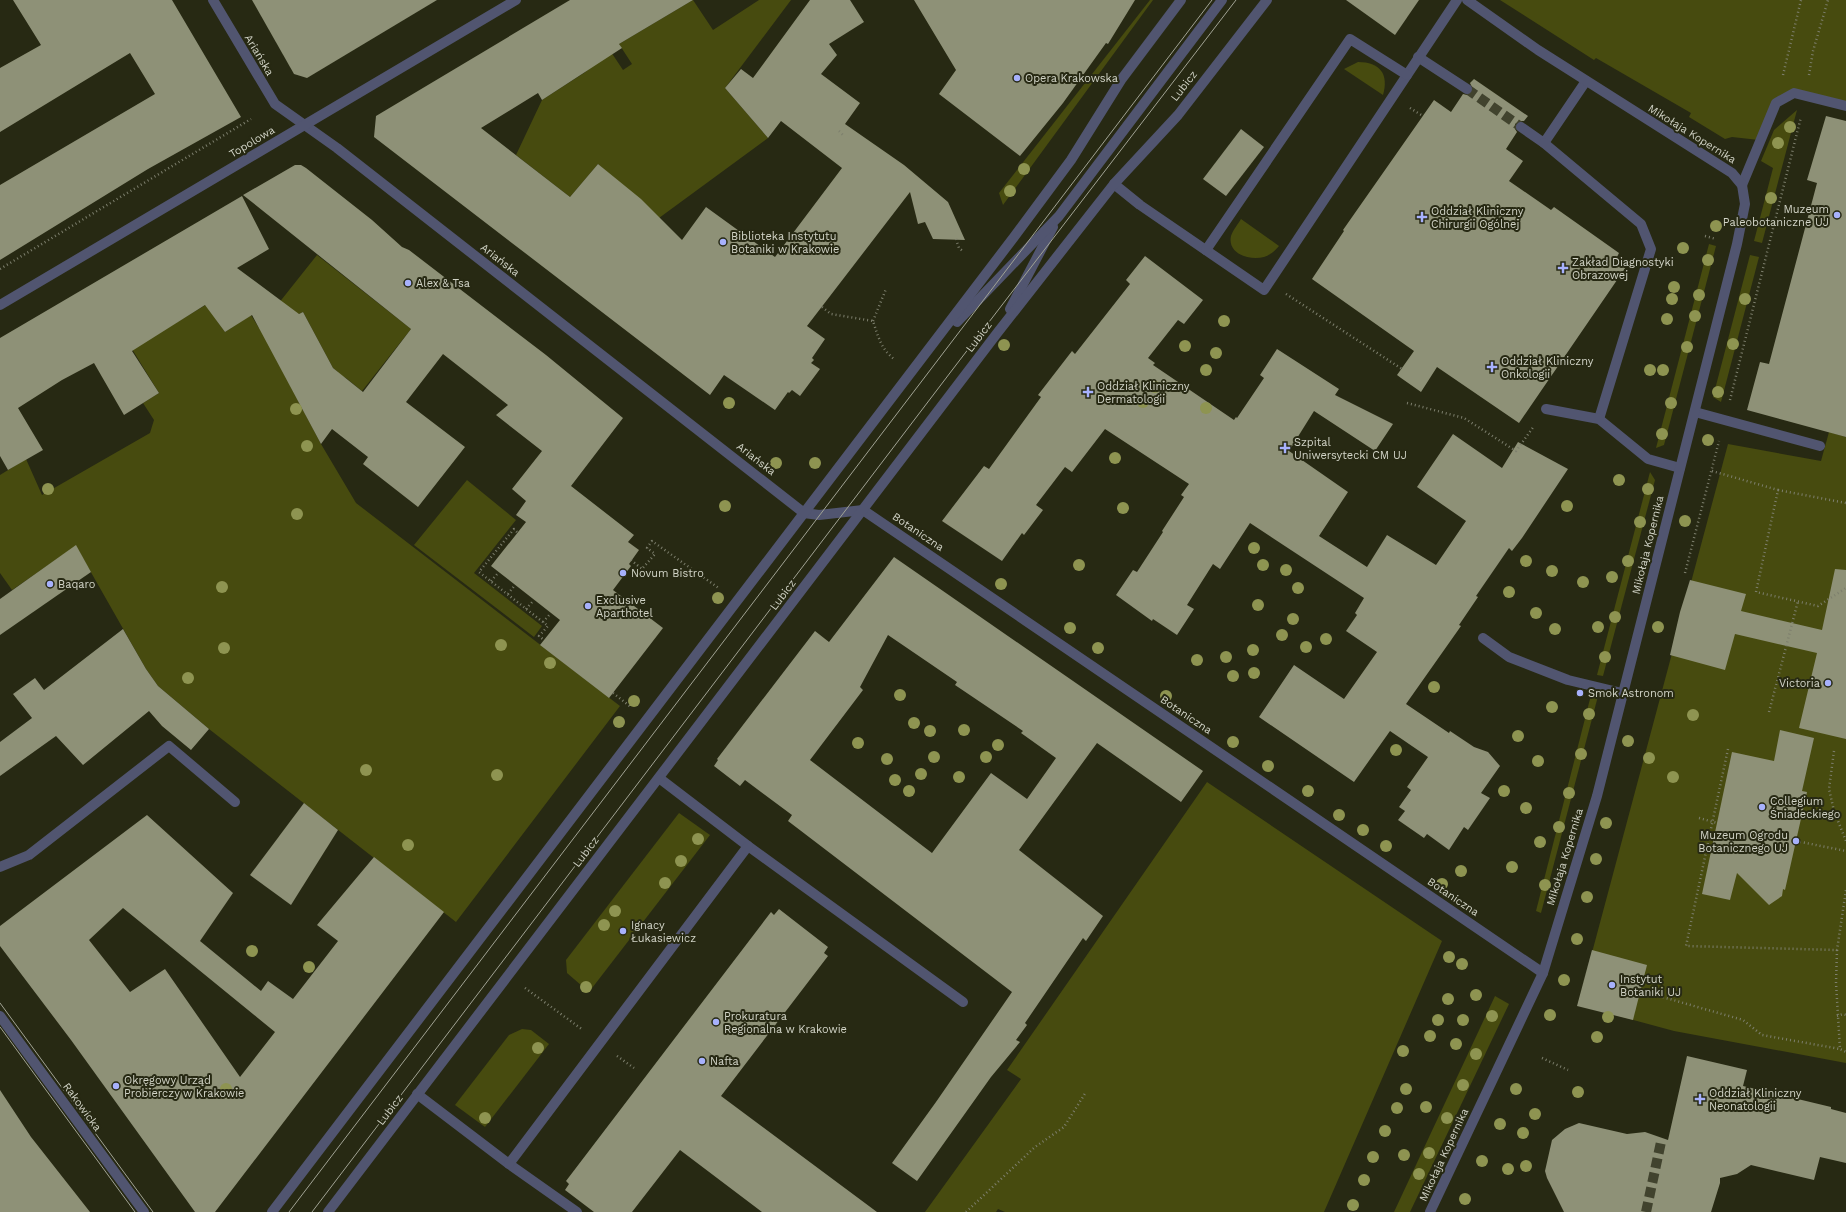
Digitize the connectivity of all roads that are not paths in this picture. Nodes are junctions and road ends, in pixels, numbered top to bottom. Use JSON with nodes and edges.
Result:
{"nodes":[{"id":1,"x":213,"y":0,"type":"edge"},
{"id":2,"x":516,"y":0,"type":"edge"},
{"id":3,"x":1181,"y":0,"type":"edge"},
{"id":4,"x":1222,"y":0,"type":"edge"},
{"id":5,"x":1267,"y":0,"type":"edge"},
{"id":6,"x":1457,"y":0,"type":"edge"},
{"id":7,"x":1467,"y":0,"type":"edge"},
{"id":8,"x":1418,"y":57,"type":"junction"},
{"id":9,"x":1407,"y":75,"type":"junction"},
{"id":10,"x":1586,"y":81,"type":"junction"},
{"id":11,"x":1467,"y":89,"type":"tunnel mouth"},
{"id":12,"x":1846,"y":106,"type":"edge"},
{"id":13,"x":305,"y":124,"type":"junction"},
{"id":14,"x":1521,"y":127,"type":"tunnel mouth"},
{"id":15,"x":1544,"y":143,"type":"junction"},
{"id":16,"x":1114,"y":184,"type":"junction"},
{"id":17,"x":1742,"y":184,"type":"junction"},
{"id":18,"x":1059,"y":216,"type":"junction"},
{"id":19,"x":1206,"y":250,"type":"junction"},
{"id":20,"x":0,"y":305,"type":"edge"},
{"id":21,"x":998,"y":332,"type":"junction"},
{"id":22,"x":923,"y":356,"type":"junction"},
{"id":23,"x":1546,"y":409,"type":"road end"},
{"id":24,"x":1695,"y":412,"type":"junction"},
{"id":25,"x":1599,"y":419,"type":"junction"},
{"id":26,"x":1820,"y":446,"type":"dead end"},
{"id":27,"x":1680,"y":468,"type":"junction"},
{"id":28,"x":863,"y":510,"type":"junction"},
{"id":29,"x":804,"y":513,"type":"junction"},
{"id":30,"x":1483,"y":638,"type":"dead end"},
{"id":31,"x":1622,"y":693,"type":"junction"},
{"id":32,"x":659,"y":778,"type":"junction"},
{"id":33,"x":235,"y":802,"type":"dead end"},
{"id":34,"x":748,"y":846,"type":"junction"},
{"id":35,"x":0,"y":866,"type":"edge"},
{"id":36,"x":1543,"y":973,"type":"junction"},
{"id":37,"x":963,"y":1002,"type":"dead end"},
{"id":38,"x":0,"y":1016,"type":"edge"},
{"id":39,"x":417,"y":1094,"type":"junction"},
{"id":40,"x":509,"y":1164,"type":"junction"},
{"id":41,"x":144,"y":1212,"type":"edge"},
{"id":42,"x":272,"y":1212,"type":"edge"},
{"id":43,"x":328,"y":1212,"type":"edge"},
{"id":44,"x":577,"y":1212,"type":"edge"},
{"id":45,"x":1430,"y":1212,"type":"edge"}],
"edges":[{"from":1,"to":13,"type":"street","name":"Ariańska"},
{"from":2,"to":13,"type":"street","name":"Topolowa"},
{"from":3,"to":22,"type":"street"},
{"from":4,"to":18,"type":"street"},
{"from":5,"to":16,"type":"street","name":"Lubicz"},
{"from":6,"to":8,"type":"street"},
{"from":7,"to":10,"type":"street","name":"Mikołaja Kopernika"},
{"from":8,"to":9,"type":"street"},
{"from":8,"to":11,"type":"street"},
{"from":9,"to":19,"type":"street"},
{"from":9,"to":19,"type":"street"},
{"from":10,"to":15,"type":"street"},
{"from":10,"to":17,"type":"street","name":"Mikołaja Kopernika"},
{"from":12,"to":17,"type":"street"},
{"from":13,"to":20,"type":"street","name":"Topolowa"},
{"from":13,"to":29,"type":"street","name":"Ariańska"},
{"from":14,"to":15,"type":"street"},
{"from":15,"to":25,"type":"street"},
{"from":16,"to":19,"type":"street"},
{"from":16,"to":21,"type":"street","name":"Lubicz"},
{"from":17,"to":24,"type":"street","name":"Mikołaja Kopernika"},
{"from":18,"to":21,"type":"street"},
{"from":18,"to":22,"type":"street"},
{"from":21,"to":28,"type":"street","name":"Lubicz"},
{"from":22,"to":29,"type":"street"},
{"from":23,"to":25,"type":"street"},
{"from":24,"to":26,"type":"street"},
{"from":24,"to":27,"type":"street","name":"Mikołaja Kopernika"},
{"from":25,"to":27,"type":"street"},
{"from":27,"to":31,"type":"street","name":"Mikołaja Kopernika"},
{"from":28,"to":29,"type":"street"},
{"from":28,"to":32,"type":"street","name":"Lubicz"},
{"from":28,"to":36,"type":"street","name":"Botaniczna"},
{"from":29,"to":42,"type":"street"},
{"from":30,"to":31,"type":"street"},
{"from":31,"to":36,"type":"street","name":"Mikołaja Kopernika"},
{"from":32,"to":34,"type":"street"},
{"from":32,"to":39,"type":"street","name":"Lubicz"},
{"from":33,"to":35,"type":"street"},
{"from":34,"to":37,"type":"street"},
{"from":34,"to":40,"type":"street"},
{"from":36,"to":45,"type":"street","name":"Mikołaja Kopernika"},
{"from":38,"to":41,"type":"street","name":"Rakowicka"},
{"from":39,"to":40,"type":"street"},
{"from":39,"to":43,"type":"street","name":"Lubicz"},
{"from":40,"to":44,"type":"street"}]}
